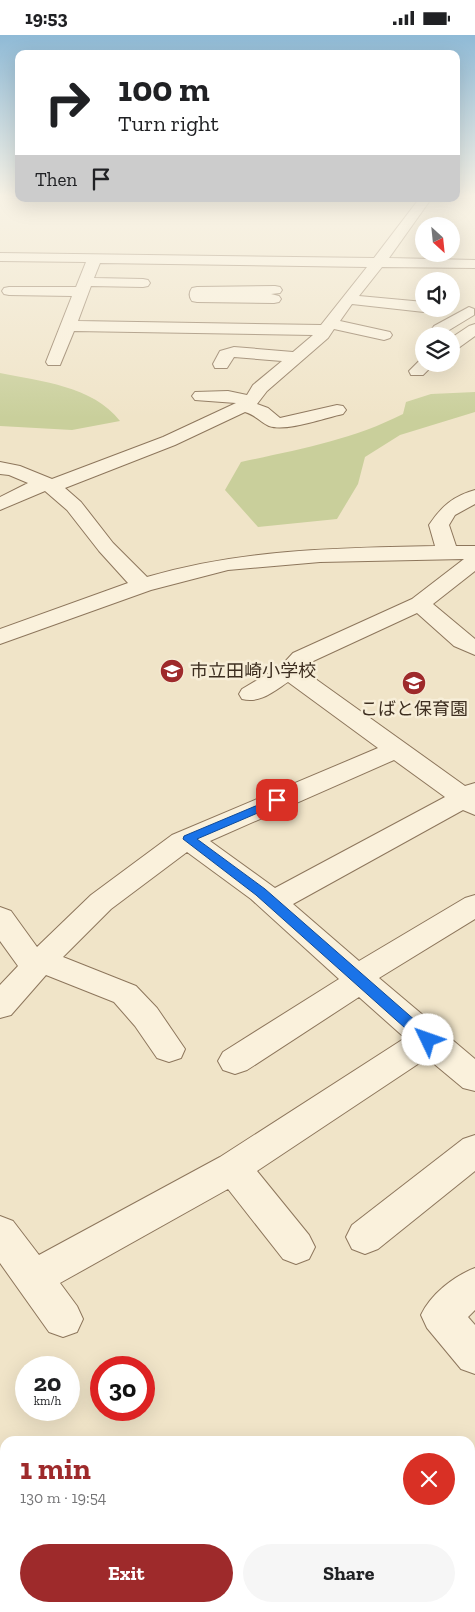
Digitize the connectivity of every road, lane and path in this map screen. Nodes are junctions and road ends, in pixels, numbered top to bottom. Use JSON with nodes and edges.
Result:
{"nodes":[{"id":1,"x":90,"y":271,"type":"edge"},
{"id":2,"x":276,"y":271,"type":"edge"},
{"id":3,"x":371,"y":271,"type":"edge"},
{"id":4,"x":142,"y":283,"type":"dead end"},
{"id":5,"x":84,"y":287,"type":"junction"},
{"id":6,"x":9,"y":291,"type":"dead end"},
{"id":7,"x":348,"y":299,"type":"junction"},
{"id":8,"x":389,"y":303,"type":"junction"},
{"id":9,"x":415,"y":306,"type":"edge"},
{"id":10,"x":273,"y":309,"type":"junction"},
{"id":11,"x":472,"y":312,"type":"edge"},
{"id":12,"x":69,"y":326,"type":"junction"},
{"id":13,"x":327,"y":327,"type":"junction"},
{"id":14,"x":444,"y":327,"type":"edge"},
{"id":15,"x":475,"y":329,"type":"edge"},
{"id":16,"x":460,"y":340,"type":"edge"},
{"id":17,"x":297,"y":357,"type":"junction"},
{"id":18,"x":54,"y":362,"type":"dead end"},
{"id":19,"x":221,"y":364,"type":"dead end"},
{"id":20,"x":200,"y":396,"type":"dead end"},
{"id":21,"x":248,"y":403,"type":"junction"},
{"id":22,"x":337,"y":410,"type":"dead end"},
{"id":23,"x":0,"y":468,"type":"edge"},
{"id":24,"x":48,"y":485,"type":"junction"},
{"id":25,"x":475,"y":496,"type":"edge"},
{"id":26,"x":0,"y":503,"type":"edge"},
{"id":27,"x":475,"y":552,"type":"edge"},
{"id":28,"x":448,"y":553,"type":"junction"},
{"id":29,"x":475,"y":560,"type":"edge"},
{"id":30,"x":143,"y":587,"type":"junction"},
{"id":31,"x":420,"y":604,"type":"junction"},
{"id":32,"x":0,"y":637,"type":"edge"},
{"id":33,"x":475,"y":648,"type":"edge"},
{"id":34,"x":289,"y":671,"type":"junction"},
{"id":35,"x":251,"y":693,"type":"dead end"},
{"id":36,"x":395,"y":749,"type":"junction"},
{"id":37,"x":471,"y":799,"type":"edge"},
{"id":38,"x":188,"y":839,"type":"junction"},
{"id":39,"x":272,"y":902,"type":"junction"},
{"id":40,"x":475,"y":905,"type":"edge"},
{"id":41,"x":0,"y":918,"type":"edge"},
{"id":42,"x":38,"y":964,"type":"junction"},
{"id":43,"x":359,"y":979,"type":"junction"},
{"id":44,"x":0,"y":1006,"type":"edge"},
{"id":45,"x":428,"y":1040,"type":"junction"},
{"id":46,"x":169,"y":1049,"type":"dead end"},
{"id":47,"x":249,"y":1059,"type":"dead end"},
{"id":48,"x":475,"y":1078,"type":"edge"},
{"id":49,"x":475,"y":1150,"type":"edge"},
{"id":50,"x":233,"y":1168,"type":"junction"},
{"id":51,"x":0,"y":1233,"type":"edge"},
{"id":52,"x":365,"y":1237,"type":"dead end"},
{"id":53,"x":296,"y":1247,"type":"dead end"},
{"id":54,"x":33,"y":1278,"type":"junction"},
{"id":55,"x":475,"y":1286,"type":"edge"},
{"id":56,"x":63,"y":1319,"type":"dead end"},
{"id":57,"x":475,"y":1355,"type":"edge"}],
"edges":[{"from":1,"to":5,"type":"street"},
{"from":2,"to":10,"type":"street"},
{"from":3,"to":7,"type":"street"},
{"from":4,"to":5,"type":"street"},
{"from":5,"to":6,"type":"street"},
{"from":5,"to":12,"type":"street"},
{"from":7,"to":8,"type":"street"},
{"from":7,"to":13,"type":"street"},
{"from":8,"to":9,"type":"street"},
{"from":8,"to":13,"type":"street"},
{"from":10,"to":12,"type":"street"},
{"from":10,"to":13,"type":"street"},
{"from":11,"to":14,"type":"street"},
{"from":12,"to":18,"type":"street"},
{"from":13,"to":17,"type":"street"},
{"from":15,"to":16,"type":"street"},
{"from":17,"to":19,"type":"street"},
{"from":17,"to":21,"type":"street"},
{"from":20,"to":21,"type":"street"},
{"from":21,"to":22,"type":"street"},
{"from":21,"to":24,"type":"street"},
{"from":23,"to":24,"type":"street"},
{"from":24,"to":26,"type":"street"},
{"from":24,"to":30,"type":"street"},
{"from":25,"to":28,"type":"street"},
{"from":27,"to":28,"type":"street"},
{"from":28,"to":30,"type":"street"},
{"from":29,"to":31,"type":"street"},
{"from":30,"to":32,"type":"street"},
{"from":31,"to":33,"type":"street"},
{"from":31,"to":34,"type":"street"},
{"from":34,"to":35,"type":"street"},
{"from":34,"to":36,"type":"street"},
{"from":36,"to":37,"type":"street"},
{"from":36,"to":38,"type":"street"},
{"from":37,"to":39,"type":"street"},
{"from":38,"to":39,"type":"street"},
{"from":38,"to":42,"type":"street"},
{"from":39,"to":43,"type":"street"},
{"from":40,"to":43,"type":"street"},
{"from":41,"to":42,"type":"street"},
{"from":42,"to":44,"type":"street"},
{"from":42,"to":46,"type":"street"},
{"from":43,"to":45,"type":"street"},
{"from":43,"to":47,"type":"street"},
{"from":45,"to":48,"type":"street"},
{"from":45,"to":50,"type":"street"},
{"from":49,"to":52,"type":"street"},
{"from":50,"to":53,"type":"street"},
{"from":50,"to":54,"type":"street"},
{"from":51,"to":54,"type":"street"},
{"from":54,"to":56,"type":"street"},
{"from":55,"to":57,"type":"street"}]}
